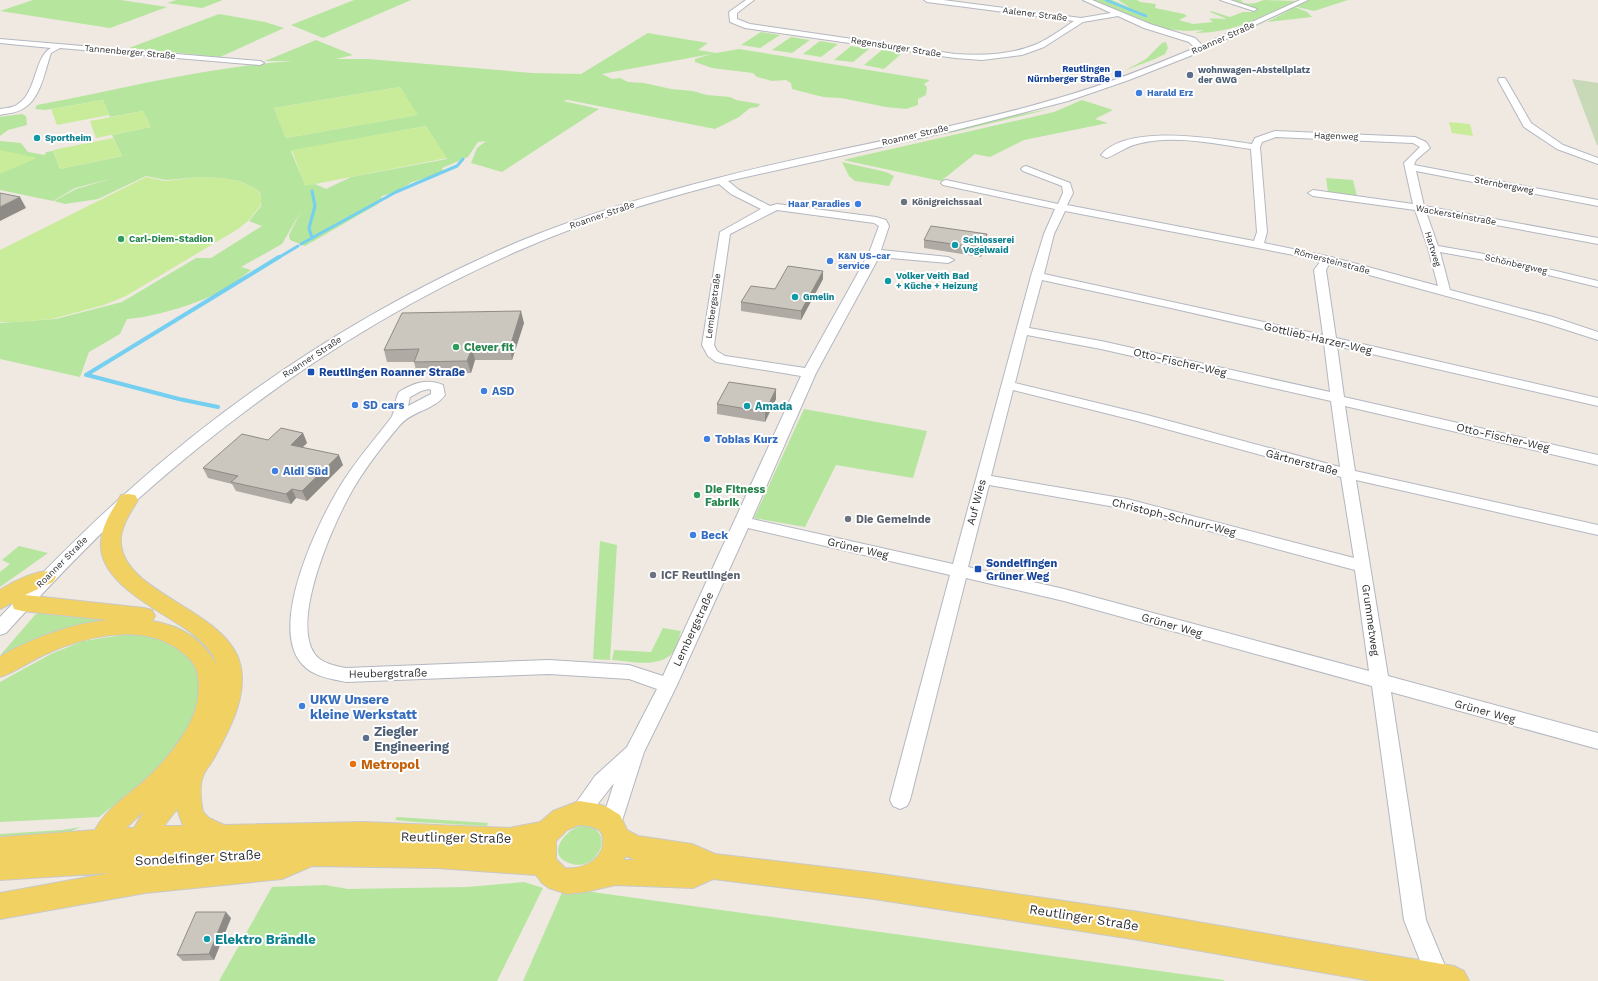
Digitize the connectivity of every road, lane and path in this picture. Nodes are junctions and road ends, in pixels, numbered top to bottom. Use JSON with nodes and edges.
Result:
{"nodes":[{"id":1,"x":751,"y":0,"type":"edge"},
{"id":2,"x":927,"y":0,"type":"edge"},
{"id":3,"x":1086,"y":0,"type":"edge"},
{"id":4,"x":1223,"y":0,"type":"edge"},
{"id":5,"x":1305,"y":0,"type":"edge"},
{"id":6,"x":1254,"y":9,"type":"dead end"},
{"id":7,"x":1119,"y":14,"type":"junction"},
{"id":8,"x":1081,"y":20,"type":"junction"},
{"id":9,"x":1147,"y":26,"type":"junction"},
{"id":10,"x":1237,"y":32,"type":"junction"},
{"id":11,"x":1198,"y":34,"type":"dead end"},
{"id":12,"x":1212,"y":34,"type":"dead end"},
{"id":13,"x":0,"y":41,"type":"edge"},
{"id":14,"x":59,"y":46,"type":"junction"},
{"id":15,"x":1199,"y":47,"type":"junction"},
{"id":16,"x":1170,"y":51,"type":"dead end"},
{"id":17,"x":260,"y":63,"type":"dead end"},
{"id":18,"x":1162,"y":64,"type":"junction"},
{"id":19,"x":1502,"y":80,"type":"dead end"},
{"id":20,"x":0,"y":112,"type":"edge"},
{"id":21,"x":1254,"y":147,"type":"junction"},
{"id":22,"x":1589,"y":148,"type":"dead end"},
{"id":23,"x":1568,"y":149,"type":"junction"},
{"id":24,"x":1106,"y":155,"type":"dead end"},
{"id":25,"x":1598,"y":160,"type":"edge"},
{"id":26,"x":1410,"y":167,"type":"junction"},
{"id":27,"x":1026,"y":169,"type":"dead end"},
{"id":28,"x":720,"y":180,"type":"junction"},
{"id":29,"x":946,"y":183,"type":"dead end"},
{"id":30,"x":1313,"y":193,"type":"dead end"},
{"id":31,"x":1598,"y":203,"type":"edge"},
{"id":32,"x":1061,"y":208,"type":"junction"},
{"id":33,"x":1419,"y":208,"type":"junction"},
{"id":34,"x":769,"y":209,"type":"junction"},
{"id":35,"x":1598,"y":241,"type":"edge"},
{"id":36,"x":1258,"y":244,"type":"junction"},
{"id":37,"x":1434,"y":248,"type":"junction"},
{"id":38,"x":875,"y":253,"type":"junction"},
{"id":39,"x":1327,"y":259,"type":"junction"},
{"id":40,"x":948,"y":260,"type":"dead end"},
{"id":41,"x":1037,"y":276,"type":"junction"},
{"id":42,"x":1598,"y":284,"type":"edge"},
{"id":43,"x":1445,"y":292,"type":"junction"},
{"id":44,"x":1022,"y":330,"type":"junction"},
{"id":45,"x":1598,"y":336,"type":"edge"},
{"id":46,"x":1331,"y":341,"type":"junction"},
{"id":47,"x":809,"y":373,"type":"junction"},
{"id":48,"x":1008,"y":385,"type":"junction"},
{"id":49,"x":1338,"y":399,"type":"junction"},
{"id":50,"x":1598,"y":402,"type":"edge"},
{"id":51,"x":399,"y":418,"type":"dead end"},
{"id":52,"x":1598,"y":460,"type":"edge"},
{"id":53,"x":1348,"y":474,"type":"junction"},
{"id":54,"x":983,"y":479,"type":"junction"},
{"id":55,"x":128,"y":500,"type":"junction"},
{"id":56,"x":743,"y":522,"type":"junction"},
{"id":57,"x":1598,"y":530,"type":"edge"},
{"id":58,"x":1363,"y":566,"type":"junction"},
{"id":59,"x":959,"y":570,"type":"junction"},
{"id":60,"x":46,"y":577,"type":"junction"},
{"id":61,"x":0,"y":601,"type":"edge"},
{"id":62,"x":22,"y":603,"type":"junction"},
{"id":63,"x":185,"y":619,"type":"junction"},
{"id":64,"x":0,"y":628,"type":"edge"},
{"id":65,"x":0,"y":668,"type":"edge"},
{"id":66,"x":1380,"y":683,"type":"junction"},
{"id":67,"x":668,"y":684,"type":"junction"},
{"id":68,"x":1598,"y":742,"type":"edge"},
{"id":69,"x":634,"y":752,"type":"junction"},
{"id":70,"x":190,"y":774,"type":"junction"},
{"id":71,"x":900,"y":800,"type":"dead end"},
{"id":72,"x":579,"y":813,"type":"junction"},
{"id":73,"x":614,"y":831,"type":"junction"},
{"id":74,"x":547,"y":832,"type":"junction"},
{"id":75,"x":364,"y":834,"type":"joint"},
{"id":76,"x":234,"y":837,"type":"junction"},
{"id":77,"x":142,"y":839,"type":"junction"},
{"id":78,"x":0,"y":849,"type":"edge"},
{"id":79,"x":101,"y":852,"type":"junction"},
{"id":80,"x":320,"y":853,"type":"junction"},
{"id":81,"x":397,"y":854,"type":"joint"},
{"id":82,"x":126,"y":860,"type":"junction"},
{"id":83,"x":543,"y":863,"type":"junction"},
{"id":84,"x":711,"y":866,"type":"junction"},
{"id":85,"x":0,"y":867,"type":"edge"},
{"id":86,"x":594,"y":876,"type":"junction"},
{"id":87,"x":0,"y":906,"type":"edge"},
{"id":88,"x":1446,"y":980,"type":"edge"}],
"edges":[{"from":1,"to":8,"type":"street","name":"Regensburger Straße"},
{"from":2,"to":8,"type":"street","name":"Aalener Straße"},
{"from":3,"to":7,"type":"street"},
{"from":4,"to":6,"type":"street"},
{"from":5,"to":10,"type":"street","name":"Roanner Straße"},
{"from":7,"to":8,"type":"street","name":"Aalener Straße"},
{"from":7,"to":9,"type":"street"},
{"from":9,"to":11,"type":"street"},
{"from":9,"to":15,"type":"street"},
{"from":9,"to":15,"type":"street"},
{"from":10,"to":12,"type":"street"},
{"from":10,"to":15,"type":"street","name":"Roanner Straße"},
{"from":13,"to":14,"type":"street","name":"Tannenberger Straße"},
{"from":14,"to":17,"type":"street","name":"Tannenberger Straße"},
{"from":14,"to":20,"type":"street"},
{"from":15,"to":18,"type":"street","name":"Roanner Straße"},
{"from":16,"to":18,"type":"street"},
{"from":18,"to":28,"type":"street","name":"Roanner Straße"},
{"from":19,"to":23,"type":"street"},
{"from":21,"to":24,"type":"street"},
{"from":21,"to":26,"type":"street","name":"Hagenweg"},
{"from":21,"to":36,"type":"street"},
{"from":22,"to":23,"type":"street"},
{"from":23,"to":25,"type":"street"},
{"from":26,"to":31,"type":"street","name":"Sternbergweg"},
{"from":26,"to":33,"type":"street","name":"Hartweg"},
{"from":27,"to":32,"type":"street"},
{"from":28,"to":34,"type":"street"},
{"from":28,"to":55,"type":"street","name":"Roanner Straße"},
{"from":29,"to":32,"type":"street","name":"Römersteinstraße"},
{"from":30,"to":33,"type":"street","name":"Wackersteinstraße"},
{"from":32,"to":36,"type":"street","name":"Römersteinstraße"},
{"from":32,"to":41,"type":"street","name":"Auf Wies"},
{"from":33,"to":35,"type":"street","name":"Wackersteinstraße"},
{"from":33,"to":37,"type":"street","name":"Hartweg"},
{"from":34,"to":38,"type":"street","name":"Lembergstraße"},
{"from":34,"to":47,"type":"street","name":"Lembergstraße"},
{"from":36,"to":39,"type":"street","name":"Römersteinstraße"},
{"from":37,"to":42,"type":"street","name":"Schönbergweg"},
{"from":37,"to":43,"type":"street","name":"Hartweg"},
{"from":38,"to":40,"type":"street"},
{"from":38,"to":47,"type":"street","name":"Lembergstraße"},
{"from":39,"to":43,"type":"street","name":"Römersteinstraße"},
{"from":39,"to":46,"type":"street","name":"Grummetweg"},
{"from":41,"to":44,"type":"street","name":"Auf Wies"},
{"from":41,"to":46,"type":"street","name":"Gottlieb-Harzer-Weg"},
{"from":43,"to":45,"type":"street","name":"Römersteinstraße"},
{"from":44,"to":48,"type":"street","name":"Auf Wies"},
{"from":44,"to":49,"type":"street","name":"Otto-Fischer-Weg"},
{"from":46,"to":49,"type":"street","name":"Grummetweg"},
{"from":46,"to":50,"type":"street","name":"Gottlieb-Harzer-Weg"},
{"from":47,"to":56,"type":"street","name":"Lembergstraße"},
{"from":48,"to":53,"type":"street","name":"Gärtnerstraße"},
{"from":48,"to":54,"type":"street","name":"Auf Wies"},
{"from":49,"to":52,"type":"street","name":"Otto-Fischer-Weg"},
{"from":49,"to":53,"type":"street","name":"Grummetweg"},
{"from":51,"to":67,"type":"street","name":"Heubergstraße"},
{"from":53,"to":57,"type":"street","name":"Gärtnerstraße"},
{"from":53,"to":58,"type":"street","name":"Grummetweg"},
{"from":54,"to":58,"type":"street","name":"Christoph-Schnurr-Weg"},
{"from":54,"to":59,"type":"street","name":"Auf Wies"},
{"from":55,"to":60,"type":"street","name":"Roanner Straße"},
{"from":55,"to":63,"type":"main road"},
{"from":56,"to":59,"type":"street","name":"Grüner Weg"},
{"from":56,"to":67,"type":"street","name":"Lembergstraße"},
{"from":58,"to":66,"type":"street","name":"Grummetweg"},
{"from":59,"to":66,"type":"street","name":"Grüner Weg"},
{"from":59,"to":71,"type":"street","name":"Auf Wies"},
{"from":60,"to":61,"type":"main road"},
{"from":60,"to":62,"type":"street","name":"Roanner Straße"},
{"from":62,"to":63,"type":"main road"},
{"from":62,"to":64,"type":"street","name":"Roanner Straße"},
{"from":63,"to":70,"type":"main road"},
{"from":65,"to":79,"type":"main road"},
{"from":66,"to":68,"type":"street","name":"Grüner Weg"},
{"from":66,"to":88,"type":"street","name":"Grummetweg"},
{"from":67,"to":69,"type":"street","name":"Lembergstraße"},
{"from":69,"to":72,"type":"street","name":"Lembergstraße"},
{"from":69,"to":73,"type":"street","name":"Lembergstraße"},
{"from":70,"to":76,"type":"main road"},
{"from":70,"to":77,"type":"main road"},
{"from":72,"to":73,"type":"main road"},
{"from":72,"to":74,"type":"main road"},
{"from":73,"to":84,"type":"main road","name":"Reutlinger Straße"},
{"from":73,"to":86,"type":"main road"},
{"from":74,"to":75,"type":"main road","name":"Reutlinger Straße"},
{"from":74,"to":83,"type":"main road"},
{"from":75,"to":76,"type":"main road","name":"Sondelfinger Straße"},
{"from":76,"to":77,"type":"main road","name":"Sondelfinger Straße"},
{"from":77,"to":79,"type":"main road","name":"Sondelfinger Straße"},
{"from":77,"to":82,"type":"main road"},
{"from":78,"to":79,"type":"main road","name":"Sondelfinger Straße"},
{"from":79,"to":82,"type":"main road","name":"Sondelfinger Straße"},
{"from":79,"to":85,"type":"main road","name":"Sondelfinger Straße"},
{"from":80,"to":81,"type":"main road","name":"Sondelfinger Straße"},
{"from":80,"to":82,"type":"main road","name":"Sondelfinger Straße"},
{"from":80,"to":87,"type":"main road"},
{"from":81,"to":83,"type":"main road","name":"Reutlinger Straße"},
{"from":83,"to":86,"type":"main road"},
{"from":84,"to":86,"type":"main road"},
{"from":84,"to":88,"type":"main road","name":"Reutlinger Straße"}]}
